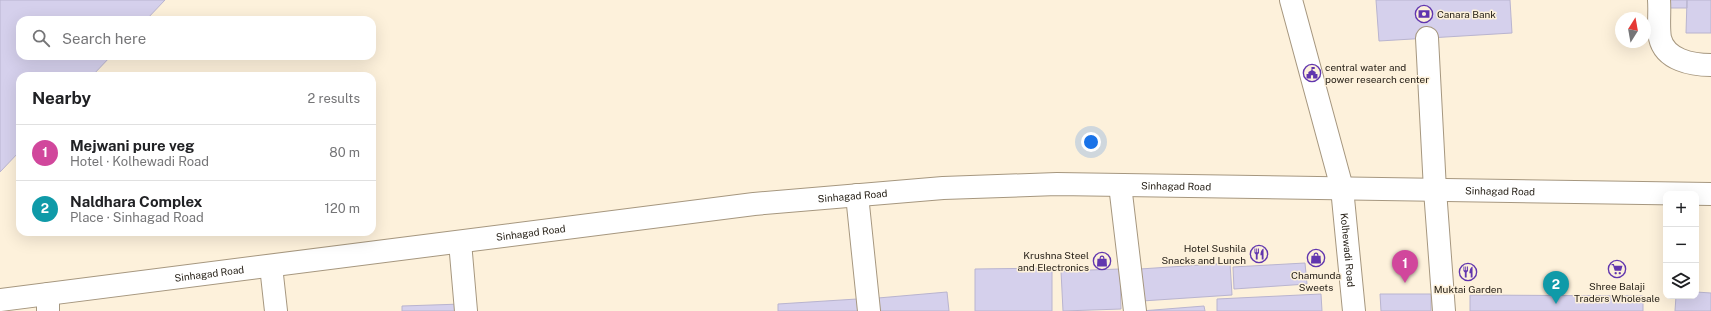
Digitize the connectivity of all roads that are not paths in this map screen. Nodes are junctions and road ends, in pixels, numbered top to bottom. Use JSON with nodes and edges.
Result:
{"nodes":[{"id":1,"x":1292,"y":0,"type":"edge"},
{"id":2,"x":1659,"y":0,"type":"edge"},
{"id":3,"x":1427,"y":38,"type":"dead end"},
{"id":4,"x":1711,"y":65,"type":"edge"},
{"id":5,"x":1120,"y":185,"type":"junction"},
{"id":6,"x":1342,"y":188,"type":"junction"},
{"id":7,"x":1435,"y":190,"type":"junction"},
{"id":8,"x":1711,"y":194,"type":"edge"},
{"id":9,"x":857,"y":195,"type":"junction"},
{"id":10,"x":460,"y":242,"type":"junction"},
{"id":11,"x":271,"y":266,"type":"junction"},
{"id":12,"x":0,"y":300,"type":"edge"},
{"id":13,"x":48,"y":303,"type":"edge"},
{"id":14,"x":276,"y":311,"type":"edge"},
{"id":15,"x":466,"y":311,"type":"edge"},
{"id":16,"x":870,"y":311,"type":"edge"},
{"id":17,"x":1135,"y":311,"type":"edge"},
{"id":18,"x":1354,"y":311,"type":"edge"},
{"id":19,"x":1444,"y":311,"type":"edge"}],
"edges":[{"from":1,"to":6,"type":"main road","name":"Kolhewadi Road"},
{"from":2,"to":4,"type":"main road"},
{"from":3,"to":7,"type":"main road"},
{"from":5,"to":6,"type":"main road","name":"Sinhagad Road"},
{"from":5,"to":9,"type":"main road","name":"Sinhagad Road"},
{"from":5,"to":17,"type":"main road"},
{"from":6,"to":7,"type":"main road","name":"Sinhagad Road"},
{"from":6,"to":18,"type":"main road","name":"Kolhewadi Road"},
{"from":7,"to":8,"type":"main road","name":"Sinhagad Road"},
{"from":7,"to":19,"type":"main road"},
{"from":9,"to":10,"type":"main road","name":"Sinhagad Road"},
{"from":9,"to":16,"type":"main road"},
{"from":10,"to":11,"type":"main road","name":"Sinhagad Road"},
{"from":10,"to":15,"type":"main road"},
{"from":11,"to":13,"type":"main road","name":"Sinhagad Road"},
{"from":11,"to":14,"type":"main road"},
{"from":12,"to":13,"type":"main road","name":"Sinhagad Road"}]}
